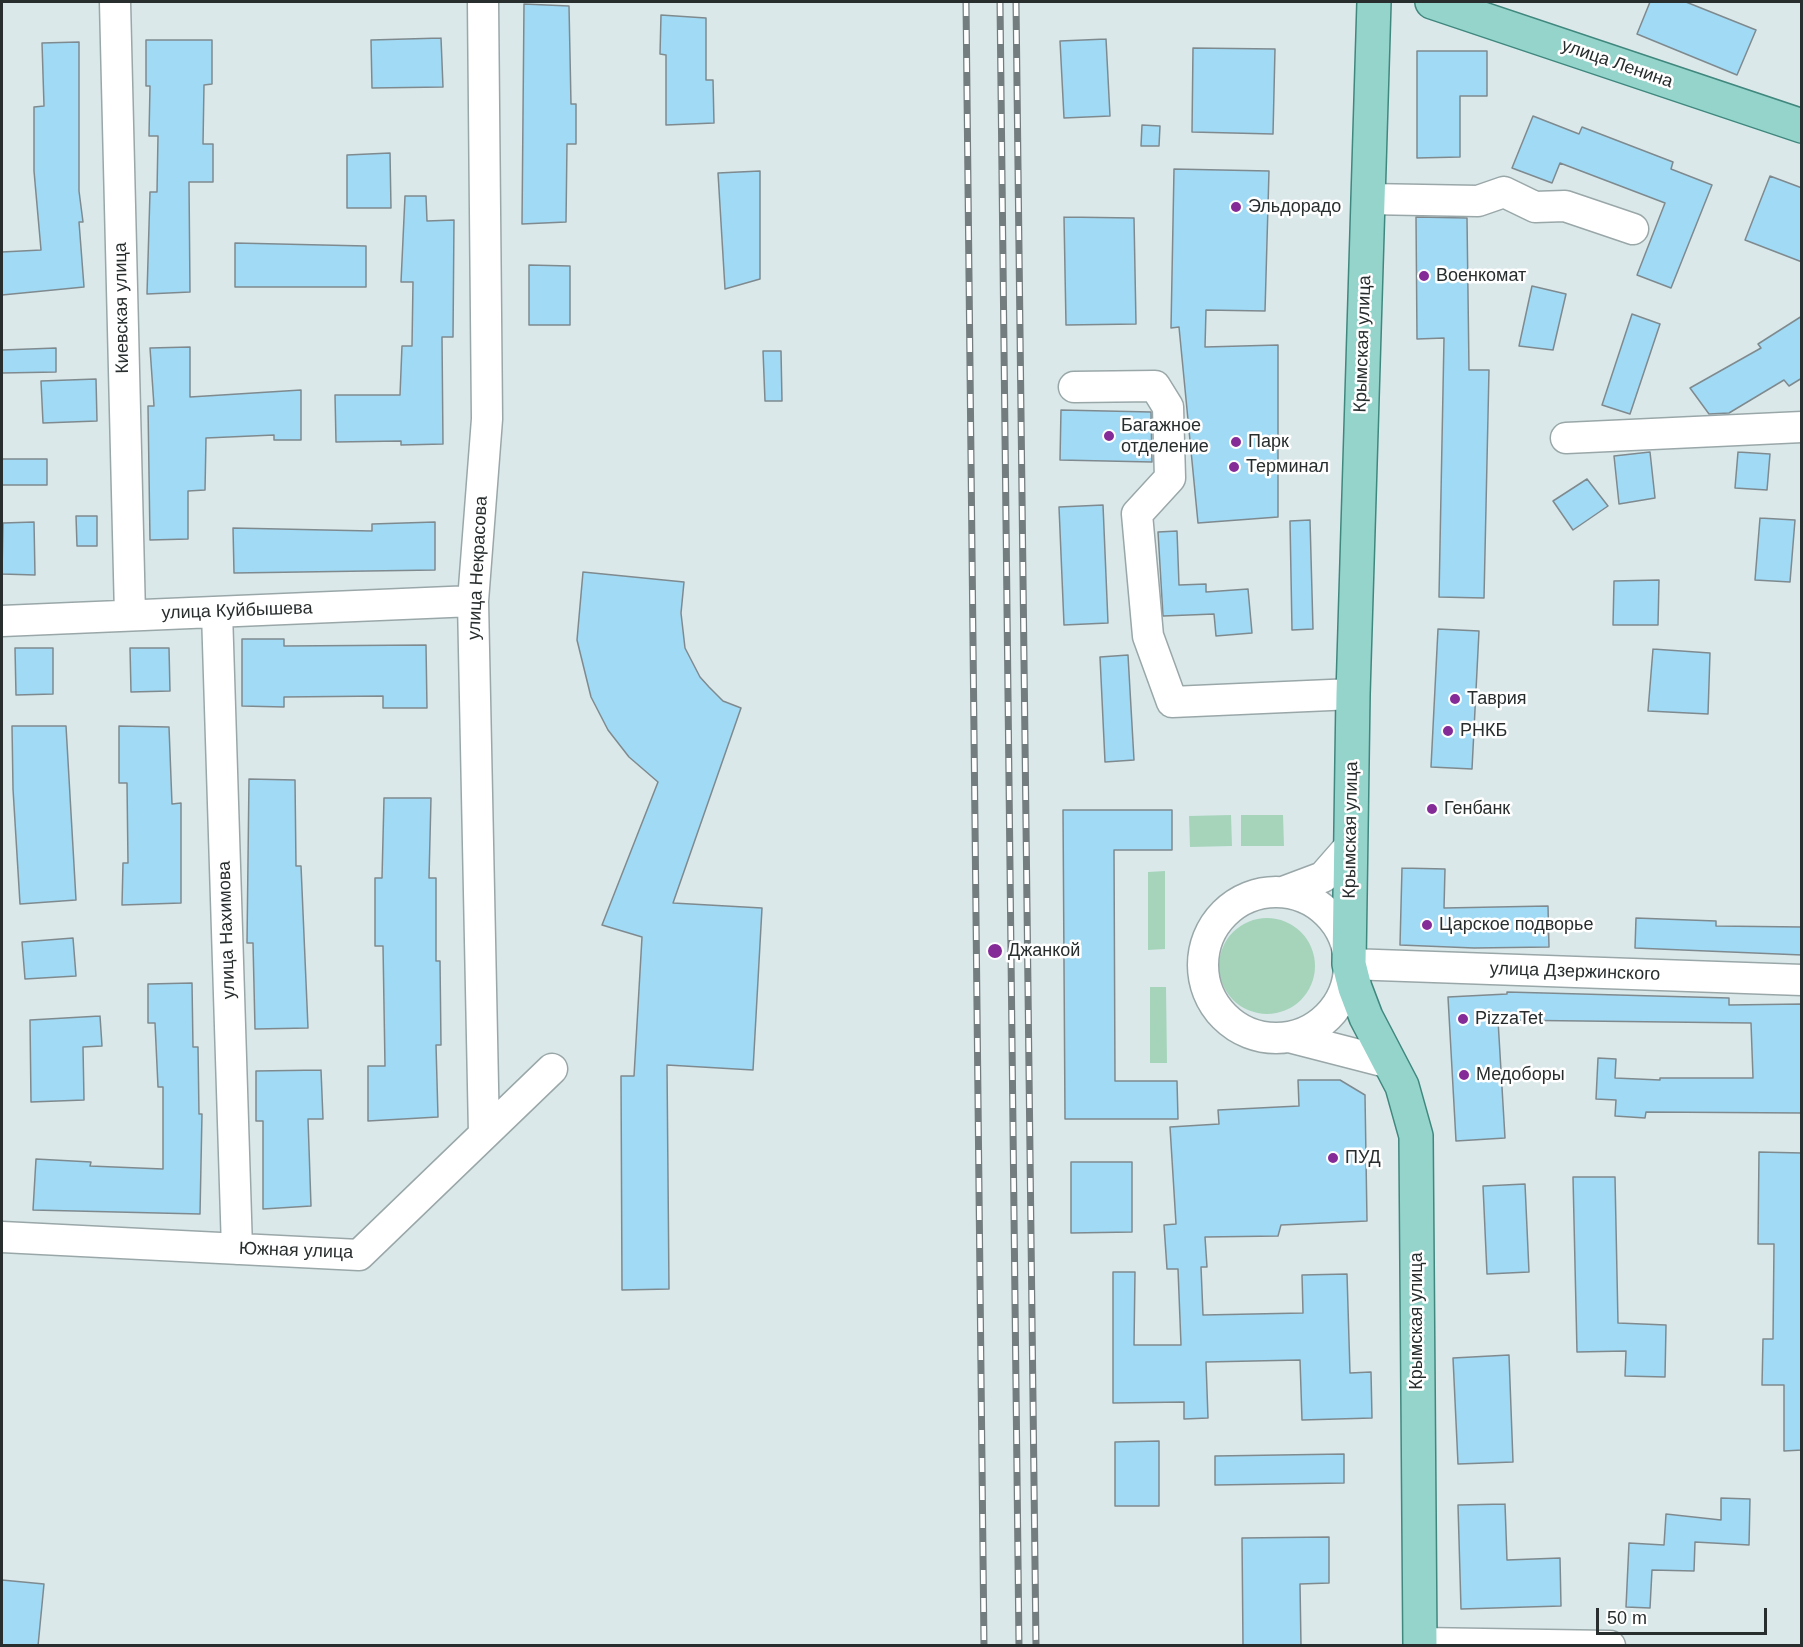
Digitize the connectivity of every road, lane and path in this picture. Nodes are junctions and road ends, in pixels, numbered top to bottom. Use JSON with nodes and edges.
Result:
{"nodes":[{"id":1,"x":114,"y":2,"type":"edge"},
{"id":2,"x":483,"y":2,"type":"edge"},
{"id":3,"x":1374,"y":2,"type":"edge"},
{"id":4,"x":1432,"y":2,"type":"edge"},
{"id":5,"x":1802,"y":126,"type":"edge"},
{"id":6,"x":1367,"y":199,"type":"junction"},
{"id":7,"x":1633,"y":229,"type":"dead end"},
{"id":8,"x":1074,"y":387,"type":"dead end"},
{"id":9,"x":1802,"y":427,"type":"edge"},
{"id":10,"x":1566,"y":438,"type":"dead end"},
{"id":11,"x":473,"y":601,"type":"junction"},
{"id":12,"x":217,"y":612,"type":"junction"},
{"id":13,"x":130,"y":615,"type":"junction"},
{"id":14,"x":2,"y":621,"type":"edge"},
{"id":15,"x":1353,"y":694,"type":"junction"},
{"id":16,"x":1351,"y":845,"type":"junction"},
{"id":17,"x":1283,"y":892,"type":"junction"},
{"id":18,"x":1349,"y":964,"type":"junction"},
{"id":19,"x":1802,"y":980,"type":"edge"},
{"id":20,"x":1289,"y":1037,"type":"junction"},
{"id":21,"x":1390,"y":1063,"type":"junction"},
{"id":22,"x":552,"y":1069,"type":"dead end"},
{"id":23,"x":484,"y":1134,"type":"junction"},
{"id":24,"x":2,"y":1237,"type":"edge"},
{"id":25,"x":237,"y":1249,"type":"junction"},
{"id":26,"x":1420,"y":1644,"type":"edge"},
{"id":27,"x":1610,"y":1646,"type":"edge"}],
"edges":[{"from":1,"to":13,"type":"street","name":"Киевская улица"},
{"from":2,"to":11,"type":"street","name":"улица Некрасова"},
{"from":3,"to":6,"type":"main road","name":"Крымская улица"},
{"from":4,"to":5,"type":"main road","name":"улица Ленина"},
{"from":6,"to":7,"type":"street"},
{"from":6,"to":15,"type":"main road","name":"Крымская улица"},
{"from":8,"to":15,"type":"street"},
{"from":9,"to":10,"type":"street"},
{"from":11,"to":12,"type":"street","name":"улица Куйбышева"},
{"from":11,"to":23,"type":"street","name":"улица Некрасова"},
{"from":12,"to":13,"type":"street","name":"улица Куйбышева"},
{"from":12,"to":25,"type":"street","name":"улица Нахимова"},
{"from":13,"to":14,"type":"street","name":"улица Куйбышева"},
{"from":15,"to":16,"type":"main road","name":"Крымская улица"},
{"from":16,"to":17,"type":"street"},
{"from":16,"to":18,"type":"main road","name":"Крымская улица"},
{"from":17,"to":18,"type":"street"},
{"from":17,"to":20,"type":"street"},
{"from":18,"to":19,"type":"street","name":"улица Дзержинского"},
{"from":18,"to":20,"type":"street"},
{"from":18,"to":21,"type":"main road","name":"Крымская улица"},
{"from":20,"to":21,"type":"street"},
{"from":21,"to":26,"type":"main road","name":"Крымская улица"},
{"from":22,"to":23,"type":"street","name":"Южная улица"},
{"from":23,"to":25,"type":"street","name":"Южная улица"},
{"from":24,"to":25,"type":"street","name":"Южная улица"},
{"from":26,"to":27,"type":"street"}]}
